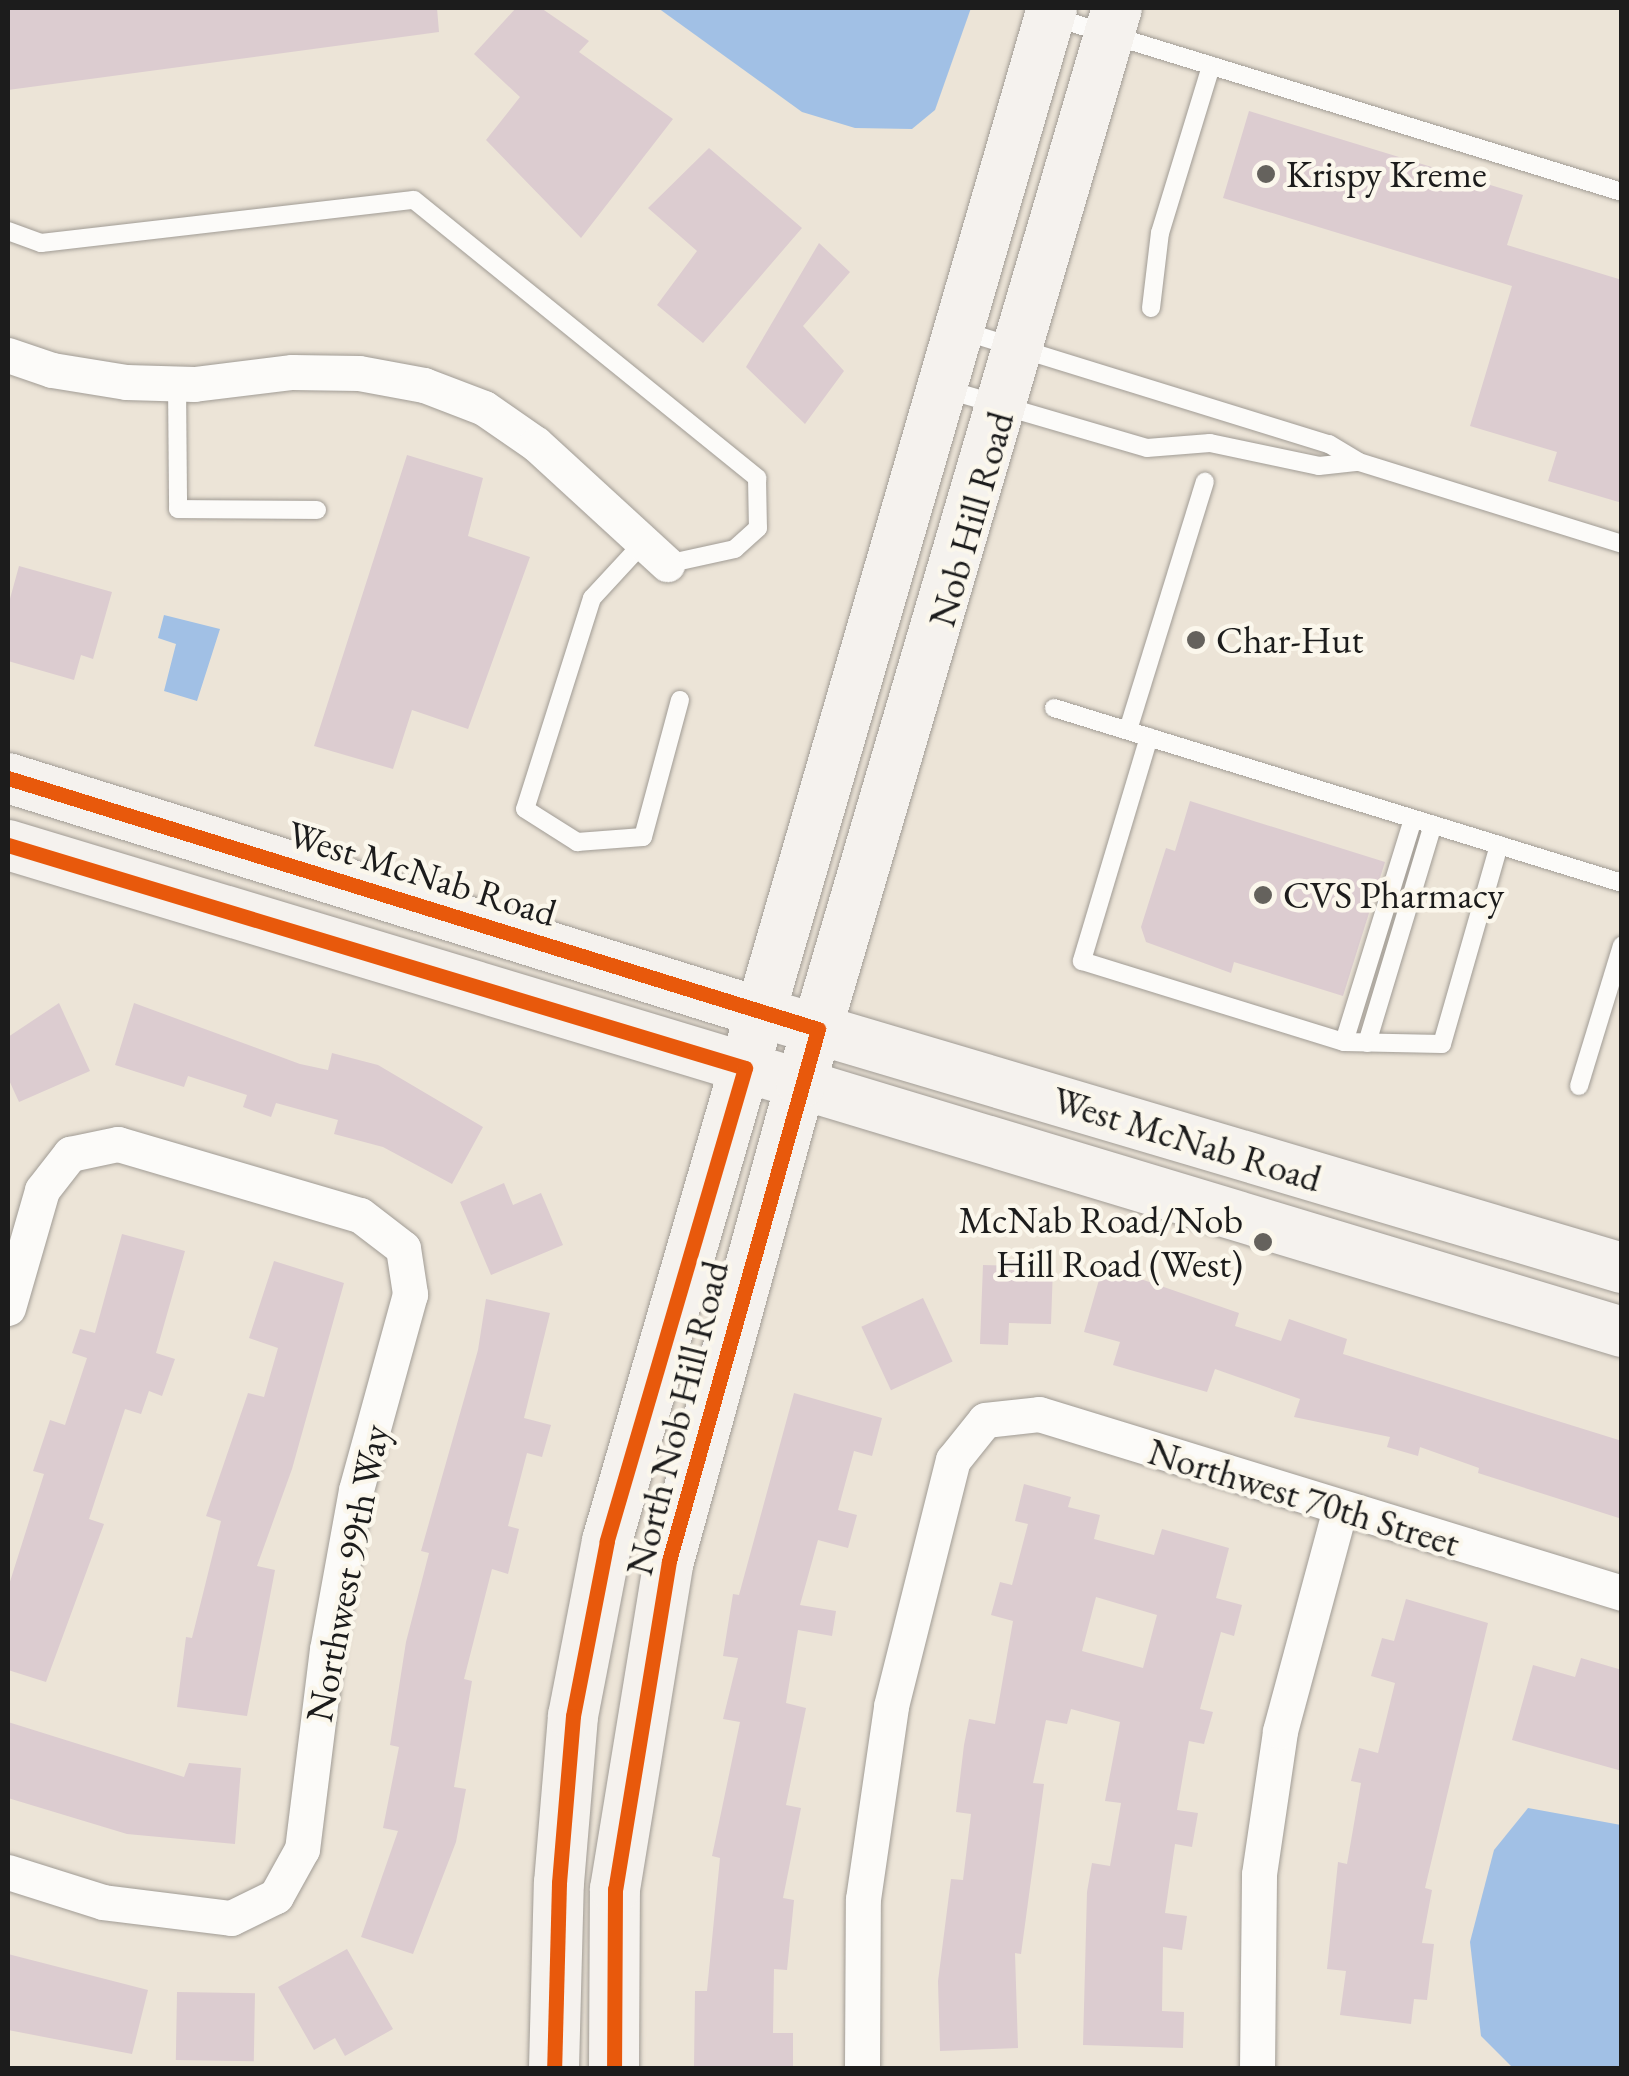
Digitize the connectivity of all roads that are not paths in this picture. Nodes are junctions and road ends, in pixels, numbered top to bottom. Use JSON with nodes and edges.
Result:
{"nodes":[{"id":1,"x":1051,"y":12,"type":"edge"},
{"id":2,"x":1113,"y":21,"type":"edge"},
{"id":3,"x":1211,"y":66,"type":"junction"},
{"id":4,"x":1622,"y":192,"type":"edge"},
{"id":5,"x":8,"y":231,"type":"edge"},
{"id":6,"x":1151,"y":308,"type":"dead end"},
{"id":7,"x":958,"y":330,"type":"junction"},
{"id":8,"x":1019,"y":349,"type":"junction"},
{"id":9,"x":8,"y":355,"type":"edge"},
{"id":10,"x":176,"y":383,"type":"junction"},
{"id":11,"x":942,"y":388,"type":"junction"},
{"id":12,"x":1004,"y":408,"type":"junction"},
{"id":13,"x":1358,"y":462,"type":"junction"},
{"id":14,"x":1205,"y":482,"type":"dead end"},
{"id":15,"x":316,"y":510,"type":"dead end"},
{"id":16,"x":1622,"y":544,"type":"edge"},
{"id":17,"x":655,"y":553,"type":"junction"},
{"id":18,"x":680,"y":700,"type":"dead end"},
{"id":19,"x":1054,"y":708,"type":"dead end"},
{"id":20,"x":1128,"y":730,"type":"junction"},
{"id":21,"x":1149,"y":738,"type":"junction"},
{"id":22,"x":8,"y":778,"type":"edge"},
{"id":23,"x":1413,"y":819,"type":"junction"},
{"id":24,"x":1433,"y":825,"type":"junction"},
{"id":25,"x":1498,"y":845,"type":"junction"},
{"id":26,"x":8,"y":846,"type":"edge"},
{"id":27,"x":1622,"y":883,"type":"edge"},
{"id":28,"x":1622,"y":945,"type":"edge"},
{"id":29,"x":759,"y":1012,"type":"junction"},
{"id":30,"x":818,"y":1029,"type":"junction"},
{"id":31,"x":1344,"y":1042,"type":"junction"},
{"id":32,"x":1367,"y":1043,"type":"junction"},
{"id":33,"x":745,"y":1068,"type":"junction"},
{"id":34,"x":801,"y":1084,"type":"junction"},
{"id":35,"x":1579,"y":1086,"type":"dead end"},
{"id":36,"x":1622,"y":1268,"type":"edge"},
{"id":37,"x":8,"y":1308,"type":"edge"},
{"id":38,"x":1622,"y":1332,"type":"edge"},
{"id":39,"x":1340,"y":1509,"type":"junction"},
{"id":40,"x":1622,"y":1593,"type":"edge"},
{"id":41,"x":8,"y":1872,"type":"edge"},
{"id":42,"x":554,"y":2068,"type":"edge"},
{"id":43,"x":614,"y":2068,"type":"edge"},
{"id":44,"x":862,"y":2068,"type":"edge"},
{"id":45,"x":1257,"y":2068,"type":"edge"}],
"edges":[{"from":1,"to":2,"type":"lane"},
{"from":1,"to":7,"type":"main road","name":"Nob Hill Road"},
{"from":2,"to":3,"type":"lane"},
{"from":2,"to":8,"type":"main road","name":"Nob Hill Road"},
{"from":3,"to":4,"type":"lane"},
{"from":3,"to":6,"type":"lane"},
{"from":5,"to":17,"type":"lane"},
{"from":7,"to":8,"type":"lane"},
{"from":7,"to":11,"type":"main road","name":"Nob Hill Road"},
{"from":8,"to":12,"type":"main road","name":"Nob Hill Road"},
{"from":8,"to":13,"type":"lane"},
{"from":9,"to":10,"type":"street"},
{"from":10,"to":15,"type":"lane"},
{"from":10,"to":17,"type":"street"},
{"from":11,"to":12,"type":"lane"},
{"from":11,"to":29,"type":"main road","name":"Nob Hill Road"},
{"from":12,"to":13,"type":"lane"},
{"from":12,"to":30,"type":"main road","name":"Nob Hill Road"},
{"from":13,"to":16,"type":"lane"},
{"from":14,"to":20,"type":"lane"},
{"from":17,"to":18,"type":"lane"},
{"from":19,"to":20,"type":"lane"},
{"from":20,"to":21,"type":"lane"},
{"from":21,"to":23,"type":"lane"},
{"from":21,"to":31,"type":"lane"},
{"from":22,"to":29,"type":"main road","name":"West McNab Road"},
{"from":23,"to":24,"type":"lane"},
{"from":23,"to":31,"type":"lane"},
{"from":24,"to":25,"type":"lane"},
{"from":24,"to":32,"type":"lane"},
{"from":25,"to":27,"type":"lane"},
{"from":25,"to":32,"type":"lane"},
{"from":26,"to":33,"type":"main road","name":"West McNab Road"},
{"from":28,"to":35,"type":"lane"},
{"from":29,"to":30,"type":"main road","name":"West McNab Road"},
{"from":29,"to":33,"type":"main road","name":"Nob Hill Road"},
{"from":30,"to":34,"type":"main road","name":"North Nob Hill Road"},
{"from":30,"to":36,"type":"main road","name":"West McNab Road"},
{"from":31,"to":32,"type":"lane"},
{"from":33,"to":34,"type":"main road","name":"West McNab Road"},
{"from":33,"to":42,"type":"main road","name":"North Nob Hill Road"},
{"from":34,"to":38,"type":"main road","name":"West McNab Road"},
{"from":34,"to":43,"type":"main road","name":"North Nob Hill Road"},
{"from":37,"to":41,"type":"street","name":"Northwest 99th Way"},
{"from":39,"to":40,"type":"street","name":"Northwest 70th Street"},
{"from":39,"to":44,"type":"street","name":"Northwest 70th Street"},
{"from":39,"to":45,"type":"street"}]}
